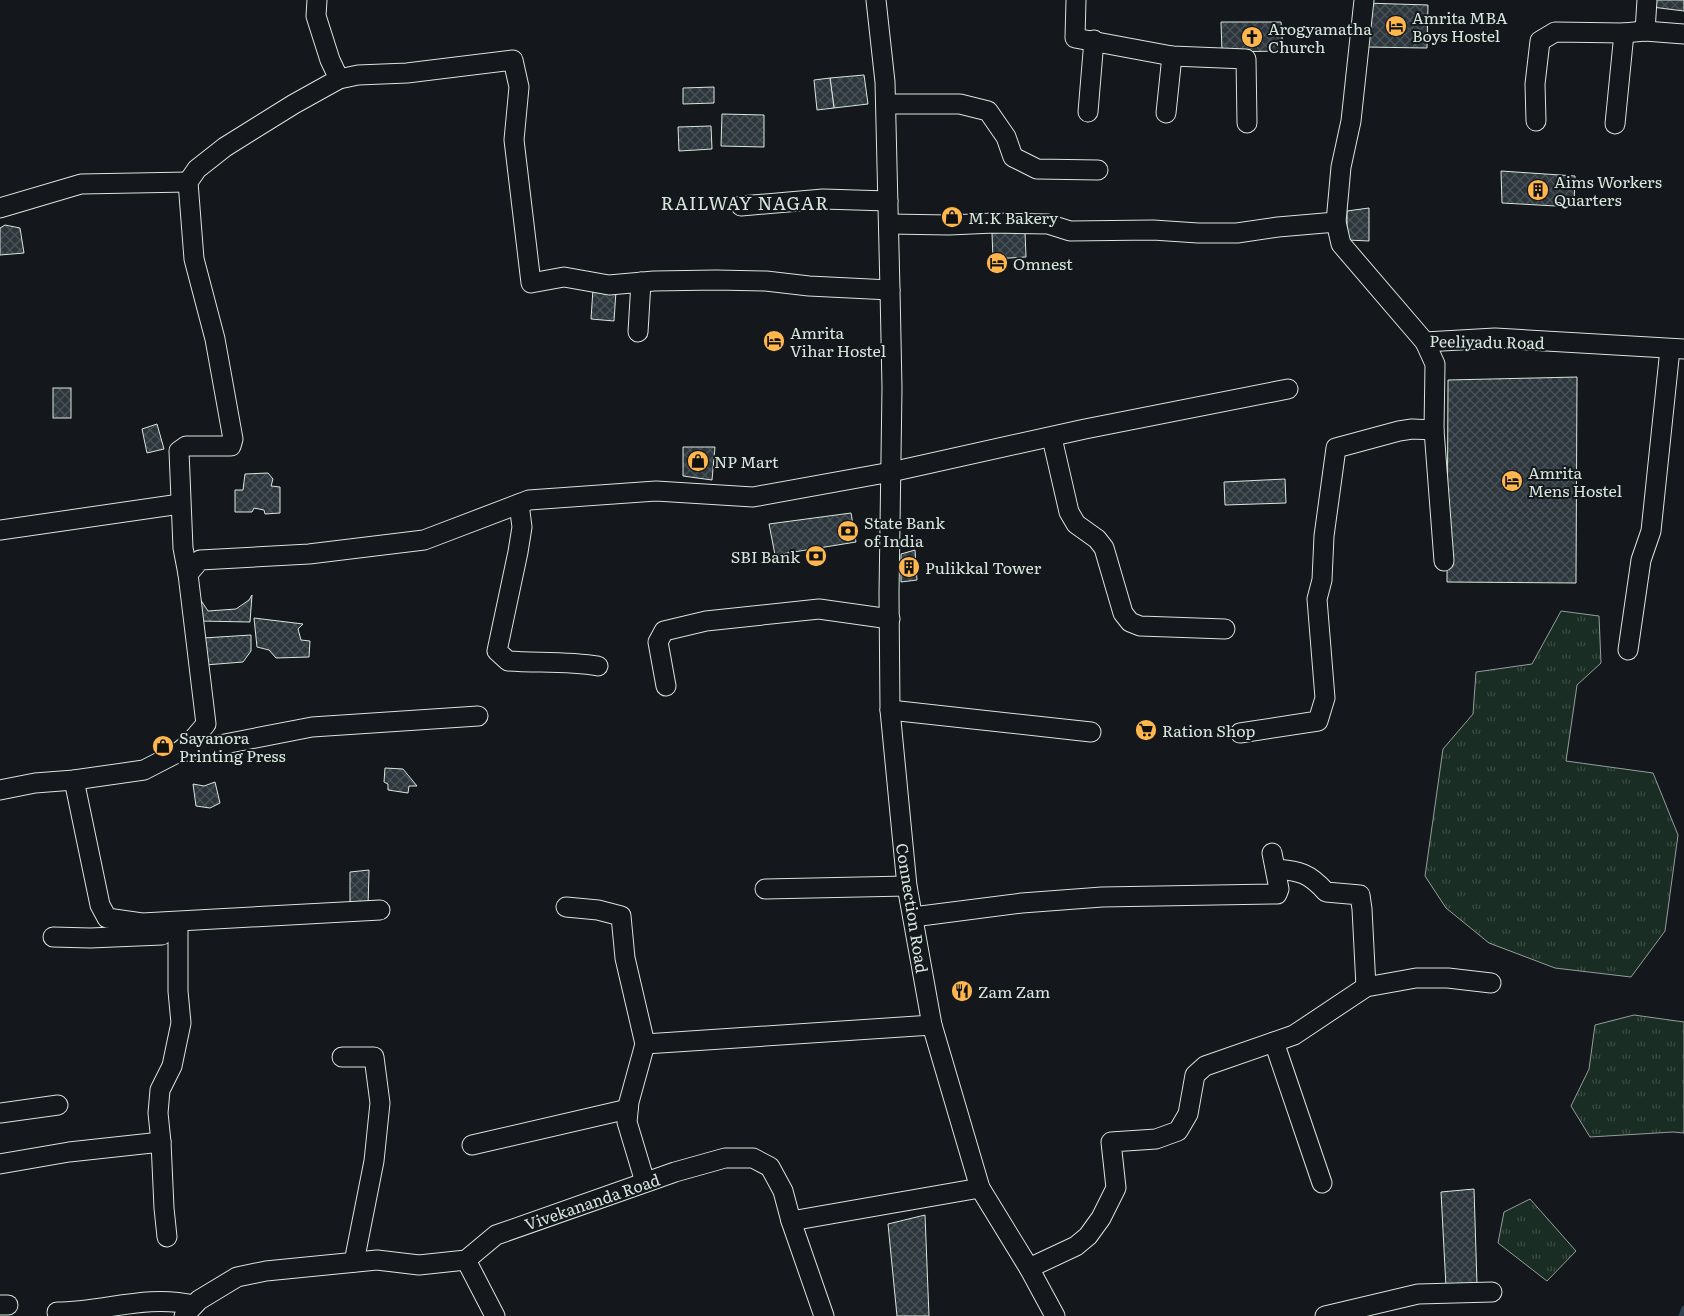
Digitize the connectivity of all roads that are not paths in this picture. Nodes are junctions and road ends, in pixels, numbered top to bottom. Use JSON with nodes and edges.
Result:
{"nodes":[{"id":1,"x":317,"y":0,"type":"edge"},
{"id":2,"x":876,"y":0,"type":"edge"},
{"id":3,"x":1076,"y":0,"type":"edge"},
{"id":4,"x":1364,"y":0,"type":"edge"},
{"id":5,"x":1647,"y":0,"type":"edge"},
{"id":6,"x":1645,"y":31,"type":"junction"},
{"id":7,"x":1624,"y":33,"type":"junction"},
{"id":8,"x":1684,"y":34,"type":"edge"},
{"id":9,"x":1094,"y":40,"type":"junction"},
{"id":10,"x":1172,"y":56,"type":"junction"},
{"id":11,"x":339,"y":79,"type":"junction"},
{"id":12,"x":886,"y":104,"type":"junction"},
{"id":13,"x":1088,"y":112,"type":"dead end"},
{"id":14,"x":1166,"y":113,"type":"dead end"},
{"id":15,"x":1536,"y":120,"type":"dead end"},
{"id":16,"x":1248,"y":123,"type":"dead end"},
{"id":17,"x":1615,"y":124,"type":"dead end"},
{"id":18,"x":1098,"y":170,"type":"dead end"},
{"id":19,"x":188,"y":182,"type":"junction"},
{"id":20,"x":888,"y":201,"type":"junction"},
{"id":21,"x":742,"y":206,"type":"dead end"},
{"id":22,"x":0,"y":208,"type":"edge"},
{"id":23,"x":1336,"y":222,"type":"junction"},
{"id":24,"x":889,"y":224,"type":"junction"},
{"id":25,"x":642,"y":282,"type":"junction"},
{"id":26,"x":890,"y":290,"type":"junction"},
{"id":27,"x":638,"y":332,"type":"dead end"},
{"id":28,"x":1425,"y":342,"type":"junction"},
{"id":29,"x":1677,"y":349,"type":"edge"},
{"id":30,"x":1288,"y":389,"type":"dead end"},
{"id":31,"x":1434,"y":430,"type":"junction"},
{"id":32,"x":1052,"y":438,"type":"junction"},
{"id":33,"x":891,"y":472,"type":"junction"},
{"id":34,"x":180,"y":504,"type":"junction"},
{"id":35,"x":519,"y":504,"type":"junction"},
{"id":36,"x":0,"y":530,"type":"edge"},
{"id":37,"x":1444,"y":561,"type":"dead end"},
{"id":38,"x":188,"y":574,"type":"junction"},
{"id":39,"x":890,"y":619,"type":"junction"},
{"id":40,"x":1225,"y":629,"type":"dead end"},
{"id":41,"x":1628,"y":650,"type":"dead end"},
{"id":42,"x":598,"y":666,"type":"dead end"},
{"id":43,"x":666,"y":686,"type":"dead end"},
{"id":44,"x":890,"y":710,"type":"junction"},
{"id":45,"x":478,"y":716,"type":"dead end"},
{"id":46,"x":1091,"y":732,"type":"dead end"},
{"id":47,"x":1240,"y":733,"type":"dead end"},
{"id":48,"x":177,"y":753,"type":"junction"},
{"id":49,"x":74,"y":780,"type":"junction"},
{"id":50,"x":0,"y":790,"type":"edge"},
{"id":51,"x":907,"y":886,"type":"junction"},
{"id":52,"x":765,"y":890,"type":"dead end"},
{"id":53,"x":566,"y":906,"type":"dead end"},
{"id":54,"x":380,"y":910,"type":"dead end"},
{"id":55,"x":913,"y":917,"type":"junction"},
{"id":56,"x":178,"y":928,"type":"junction"},
{"id":57,"x":53,"y":937,"type":"dead end"},
{"id":58,"x":1491,"y":983,"type":"dead end"},
{"id":59,"x":1366,"y":987,"type":"junction"},
{"id":60,"x":932,"y":1025,"type":"junction"},
{"id":61,"x":1274,"y":1042,"type":"junction"},
{"id":62,"x":645,"y":1044,"type":"junction"},
{"id":63,"x":342,"y":1057,"type":"dead end"},
{"id":64,"x":58,"y":1105,"type":"dead end"},
{"id":65,"x":628,"y":1109,"type":"junction"},
{"id":66,"x":0,"y":1113,"type":"edge"},
{"id":67,"x":161,"y":1142,"type":"junction"},
{"id":68,"x":472,"y":1145,"type":"dead end"},
{"id":69,"x":0,"y":1164,"type":"edge"},
{"id":70,"x":645,"y":1182,"type":"junction"},
{"id":71,"x":1322,"y":1182,"type":"dead end"},
{"id":72,"x":980,"y":1188,"type":"junction"},
{"id":73,"x":791,"y":1221,"type":"junction"},
{"id":74,"x":167,"y":1237,"type":"dead end"},
{"id":75,"x":466,"y":1260,"type":"junction"},
{"id":76,"x":354,"y":1262,"type":"junction"},
{"id":77,"x":1030,"y":1268,"type":"junction"},
{"id":78,"x":1492,"y":1292,"type":"dead end"},
{"id":79,"x":189,"y":1311,"type":"edge"},
{"id":80,"x":57,"y":1312,"type":"dead end"},
{"id":81,"x":495,"y":1316,"type":"edge"},
{"id":82,"x":824,"y":1316,"type":"edge"},
{"id":83,"x":1055,"y":1316,"type":"edge"},
{"id":84,"x":1325,"y":1316,"type":"edge"}],
"edges":[{"from":1,"to":11,"type":"street"},
{"from":2,"to":12,"type":"street","name":"Connection Road"},
{"from":3,"to":9,"type":"street"},
{"from":4,"to":23,"type":"street","name":"Peeliyadu Road"},
{"from":5,"to":6,"type":"street"},
{"from":6,"to":7,"type":"street"},
{"from":6,"to":8,"type":"street"},
{"from":7,"to":15,"type":"street"},
{"from":7,"to":17,"type":"street"},
{"from":9,"to":10,"type":"street"},
{"from":9,"to":13,"type":"street"},
{"from":10,"to":14,"type":"street"},
{"from":10,"to":16,"type":"street"},
{"from":11,"to":19,"type":"street"},
{"from":11,"to":25,"type":"street"},
{"from":12,"to":18,"type":"street"},
{"from":12,"to":20,"type":"street","name":"Connection Road"},
{"from":19,"to":22,"type":"street"},
{"from":19,"to":34,"type":"street"},
{"from":20,"to":21,"type":"street"},
{"from":20,"to":24,"type":"street","name":"Connection Road"},
{"from":23,"to":24,"type":"street"},
{"from":23,"to":28,"type":"street","name":"Peeliyadu Road"},
{"from":24,"to":26,"type":"street","name":"Connection Road"},
{"from":25,"to":26,"type":"street"},
{"from":25,"to":27,"type":"street"},
{"from":26,"to":33,"type":"street","name":"Connection Road"},
{"from":28,"to":29,"type":"street","name":"Peeliyadu Road"},
{"from":28,"to":31,"type":"street"},
{"from":29,"to":41,"type":"street"},
{"from":30,"to":32,"type":"street"},
{"from":31,"to":37,"type":"street"},
{"from":31,"to":47,"type":"street"},
{"from":32,"to":33,"type":"street"},
{"from":32,"to":40,"type":"street"},
{"from":33,"to":35,"type":"street"},
{"from":33,"to":39,"type":"street","name":"Connection Road"},
{"from":34,"to":36,"type":"street"},
{"from":34,"to":38,"type":"street"},
{"from":35,"to":38,"type":"street"},
{"from":35,"to":42,"type":"street"},
{"from":38,"to":48,"type":"street"},
{"from":39,"to":43,"type":"street"},
{"from":39,"to":44,"type":"street","name":"Connection Road"},
{"from":44,"to":46,"type":"street"},
{"from":44,"to":51,"type":"street","name":"Connection Road"},
{"from":45,"to":48,"type":"street"},
{"from":48,"to":49,"type":"street"},
{"from":49,"to":50,"type":"street"},
{"from":49,"to":56,"type":"street"},
{"from":51,"to":52,"type":"street"},
{"from":51,"to":55,"type":"street","name":"Connection Road"},
{"from":53,"to":62,"type":"street"},
{"from":54,"to":56,"type":"street"},
{"from":55,"to":59,"type":"street"},
{"from":55,"to":60,"type":"street","name":"Connection Road"},
{"from":56,"to":57,"type":"street"},
{"from":56,"to":67,"type":"street"},
{"from":58,"to":59,"type":"street"},
{"from":59,"to":61,"type":"street"},
{"from":60,"to":62,"type":"street"},
{"from":60,"to":72,"type":"street","name":"Connection Road"},
{"from":61,"to":71,"type":"street"},
{"from":61,"to":77,"type":"street"},
{"from":62,"to":65,"type":"street"},
{"from":63,"to":76,"type":"street"},
{"from":64,"to":66,"type":"street"},
{"from":65,"to":68,"type":"street"},
{"from":65,"to":70,"type":"street"},
{"from":67,"to":69,"type":"street"},
{"from":67,"to":74,"type":"street"},
{"from":70,"to":73,"type":"street","name":"Vivekananda Road"},
{"from":70,"to":75,"type":"street","name":"Vivekananda Road"},
{"from":72,"to":73,"type":"street"},
{"from":72,"to":77,"type":"street","name":"Connection Road"},
{"from":73,"to":82,"type":"street","name":"Vivekananda Road"},
{"from":75,"to":76,"type":"street"},
{"from":75,"to":81,"type":"street"},
{"from":76,"to":79,"type":"street"},
{"from":77,"to":83,"type":"street","name":"Connection Road"},
{"from":78,"to":84,"type":"street"},
{"from":79,"to":80,"type":"street"}]}
